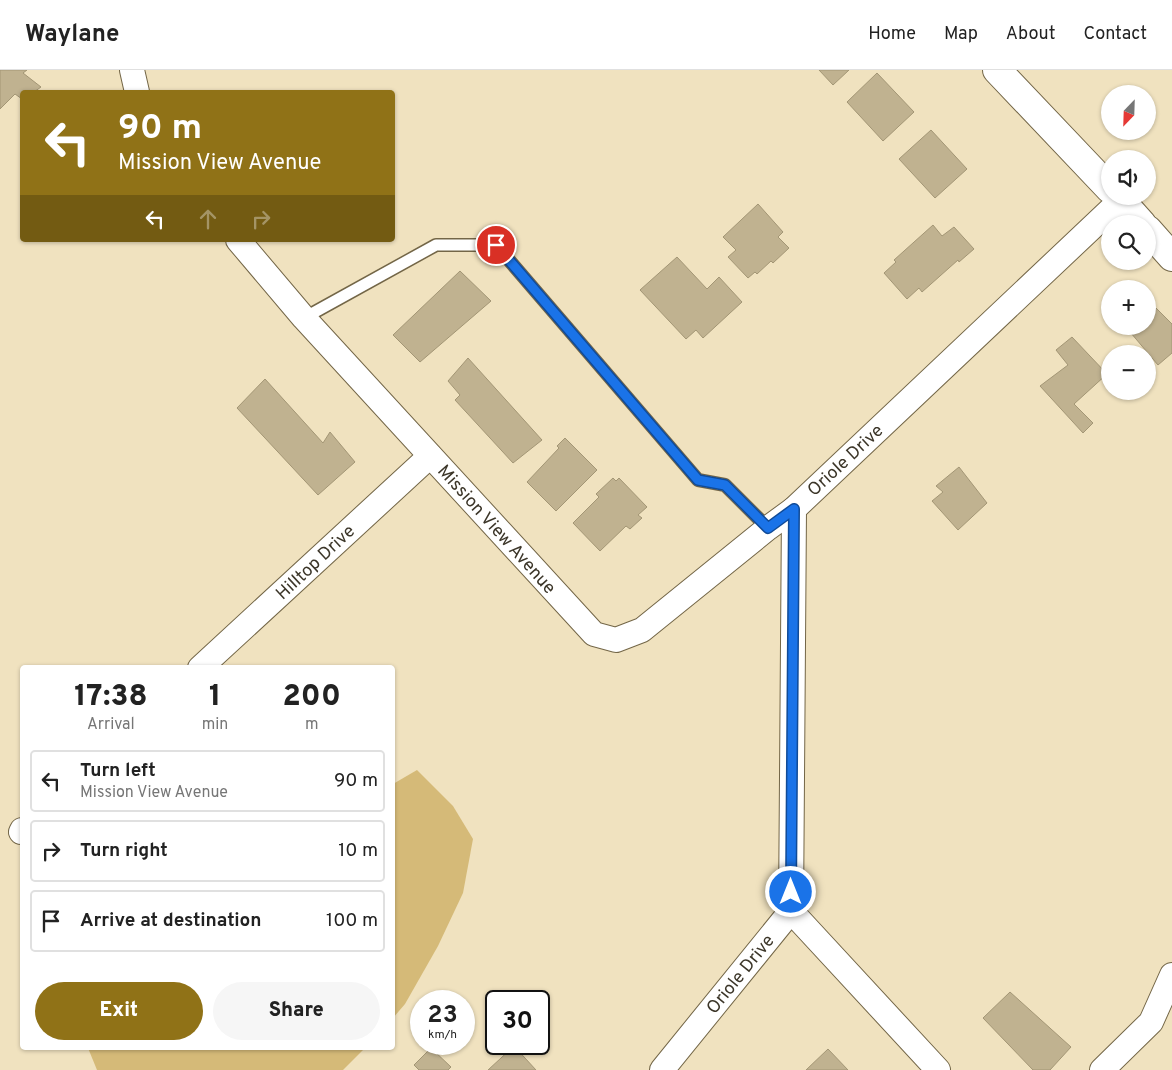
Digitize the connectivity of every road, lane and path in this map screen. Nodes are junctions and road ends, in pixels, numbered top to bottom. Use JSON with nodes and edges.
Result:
{"nodes":[{"id":1,"x":132,"y":70,"type":"edge"},
{"id":2,"x":997,"y":70,"type":"edge"},
{"id":3,"x":137,"y":90,"type":"edge"},
{"id":4,"x":1101,"y":179,"type":"edge"},
{"id":5,"x":1106,"y":205,"type":"edge"},
{"id":6,"x":1125,"y":205,"type":"edge"},
{"id":7,"x":1134,"y":215,"type":"edge"},
{"id":8,"x":1156,"y":239,"type":"edge"},
{"id":9,"x":240,"y":242,"type":"edge"},
{"id":10,"x":1172,"y":257,"type":"edge"},
{"id":11,"x":304,"y":318,"type":"junction"},
{"id":12,"x":430,"y":456,"type":"junction"},
{"id":13,"x":794,"y":509,"type":"junction"},
{"id":14,"x":768,"y":528,"type":"junction"},
{"id":15,"x":203,"y":665,"type":"edge"},
{"id":16,"x":791,"y":912,"type":"junction"},
{"id":17,"x":1172,"y":975,"type":"edge"},
{"id":18,"x":662,"y":1070,"type":"edge"},
{"id":19,"x":938,"y":1070,"type":"edge"},
{"id":20,"x":1102,"y":1070,"type":"edge"}],
"edges":[{"from":1,"to":3,"type":"street"},
{"from":2,"to":4,"type":"street"},
{"from":5,"to":13,"type":"street","name":"Oriole Drive"},
{"from":6,"to":7,"type":"street"},
{"from":8,"to":10,"type":"street"},
{"from":9,"to":11,"type":"street","name":"Mission View Avenue"},
{"from":11,"to":12,"type":"street","name":"Mission View Avenue"},
{"from":11,"to":14,"type":"lane"},
{"from":12,"to":14,"type":"street","name":"Mission View Avenue"},
{"from":12,"to":15,"type":"street","name":"Hilltop Drive"},
{"from":13,"to":14,"type":"street","name":"Mission View Avenue"},
{"from":13,"to":16,"type":"street","name":"Oriole Drive"},
{"from":16,"to":18,"type":"street","name":"Oriole Drive"},
{"from":16,"to":19,"type":"street"},
{"from":17,"to":20,"type":"street"}]}
